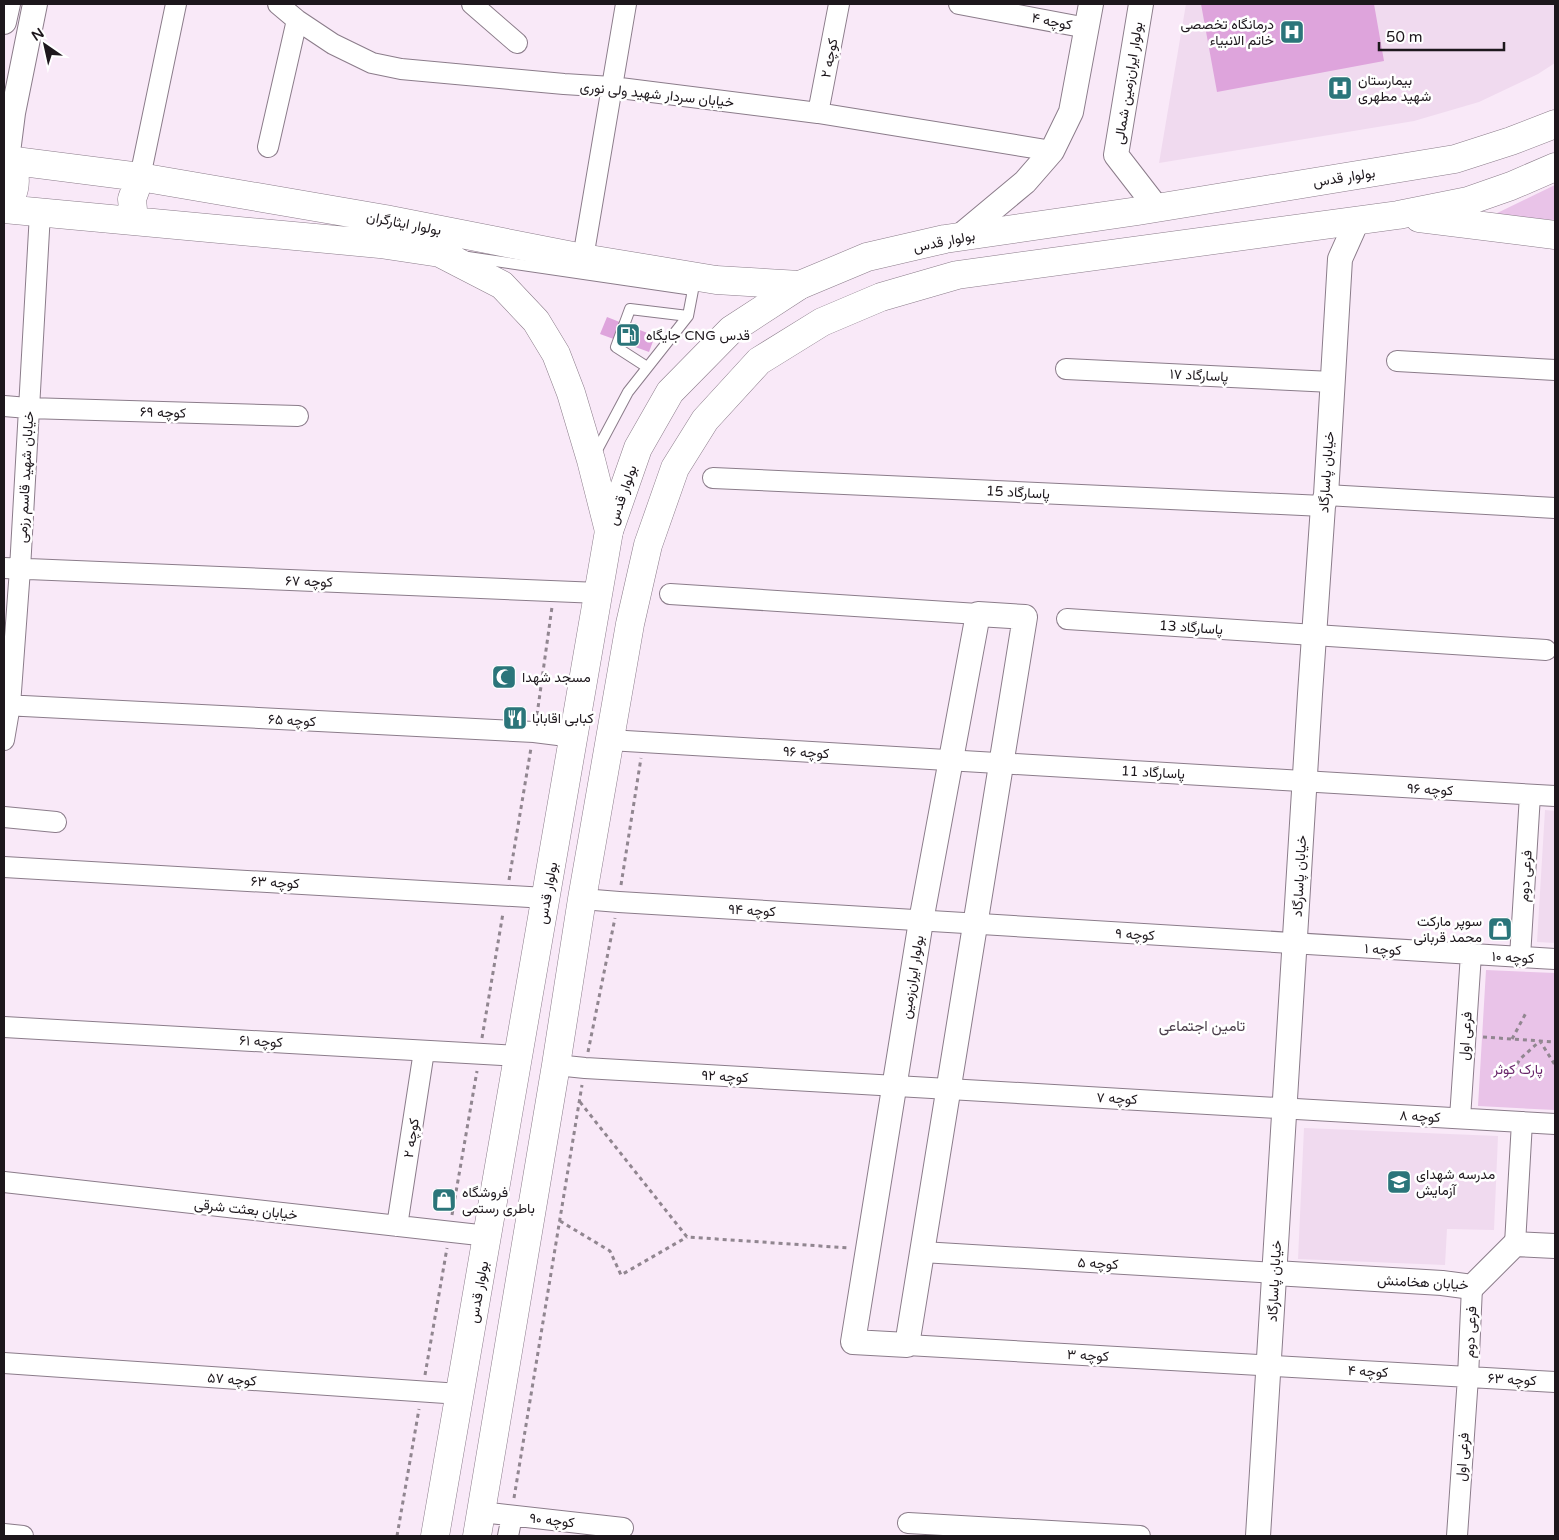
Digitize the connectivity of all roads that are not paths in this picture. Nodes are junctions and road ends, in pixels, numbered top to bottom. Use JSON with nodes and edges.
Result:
{"nodes":[{"id":1,"x":8,"y":4,"type":"edge"},
{"id":2,"x":36,"y":4,"type":"edge"},
{"id":3,"x":176,"y":4,"type":"edge"},
{"id":4,"x":278,"y":4,"type":"edge"},
{"id":5,"x":472,"y":4,"type":"edge"},
{"id":6,"x":626,"y":4,"type":"edge"},
{"id":7,"x":839,"y":4,"type":"edge"},
{"id":8,"x":959,"y":4,"type":"edge"},
{"id":9,"x":1091,"y":4,"type":"edge"},
{"id":10,"x":1141,"y":4,"type":"edge"},
{"id":11,"x":297,"y":20,"type":"junction"},
{"id":12,"x":4,"y":22,"type":"edge"},
{"id":13,"x":1087,"y":28,"type":"junction"},
{"id":14,"x":517,"y":43,"type":"dead end"},
{"id":15,"x":612,"y":87,"type":"junction"},
{"id":16,"x":1555,"y":111,"type":"edge"},
{"id":17,"x":818,"y":113,"type":"junction"},
{"id":18,"x":8,"y":115,"type":"edge"},
{"id":19,"x":1555,"y":124,"type":"edge"},
{"id":20,"x":1511,"y":141,"type":"junction"},
{"id":21,"x":268,"y":147,"type":"dead end"},
{"id":22,"x":1052,"y":151,"type":"junction"},
{"id":23,"x":6,"y":159,"type":"edge"},
{"id":24,"x":1555,"y":167,"type":"edge"},
{"id":25,"x":140,"y":177,"type":"junction"},
{"id":26,"x":4,"y":205,"type":"edge"},
{"id":27,"x":1157,"y":208,"type":"junction"},
{"id":28,"x":4,"y":209,"type":"edge"},
{"id":29,"x":40,"y":213,"type":"junction"},
{"id":30,"x":1398,"y":215,"type":"junction"},
{"id":31,"x":134,"y":221,"type":"junction"},
{"id":32,"x":1357,"y":221,"type":"junction"},
{"id":33,"x":1555,"y":235,"type":"edge"},
{"id":34,"x":959,"y":237,"type":"junction"},
{"id":35,"x":440,"y":253,"type":"junction"},
{"id":36,"x":582,"y":258,"type":"junction"},
{"id":37,"x":800,"y":285,"type":"junction"},
{"id":38,"x":688,"y":316,"type":"junction"},
{"id":39,"x":1397,"y":361,"type":"dead end"},
{"id":40,"x":647,"y":367,"type":"junction"},
{"id":41,"x":1066,"y":369,"type":"dead end"},
{"id":42,"x":1555,"y":370,"type":"edge"},
{"id":43,"x":1332,"y":382,"type":"junction"},
{"id":44,"x":4,"y":406,"type":"edge"},
{"id":45,"x":28,"y":408,"type":"junction"},
{"id":46,"x":298,"y":416,"type":"dead end"},
{"id":47,"x":592,"y":460,"type":"junction"},
{"id":48,"x":713,"y":478,"type":"dead end"},
{"id":49,"x":1324,"y":500,"type":"junction"},
{"id":50,"x":1555,"y":508,"type":"edge"},
{"id":51,"x":609,"y":531,"type":"junction"},
{"id":52,"x":12,"y":568,"type":"edge"},
{"id":53,"x":598,"y":593,"type":"junction"},
{"id":54,"x":670,"y":594,"type":"dead end"},
{"id":55,"x":978,"y":614,"type":"junction"},
{"id":56,"x":1067,"y":620,"type":"dead end"},
{"id":57,"x":1314,"y":635,"type":"junction"},
{"id":58,"x":1546,"y":650,"type":"dead end"},
{"id":59,"x":7,"y":705,"type":"edge"},
{"id":60,"x":574,"y":737,"type":"junction"},
{"id":61,"x":4,"y":740,"type":"edge"},
{"id":62,"x":609,"y":740,"type":"junction"},
{"id":63,"x":950,"y":760,"type":"junction"},
{"id":64,"x":1002,"y":763,"type":"junction"},
{"id":65,"x":1305,"y":782,"type":"junction"},
{"id":66,"x":1530,"y":795,"type":"junction"},
{"id":67,"x":1555,"y":796,"type":"edge"},
{"id":68,"x":4,"y":817,"type":"edge"},
{"id":69,"x":56,"y":822,"type":"dead end"},
{"id":70,"x":4,"y":867,"type":"edge"},
{"id":71,"x":546,"y":898,"type":"junction"},
{"id":72,"x":582,"y":899,"type":"junction"},
{"id":73,"x":922,"y":921,"type":"junction"},
{"id":74,"x":975,"y":924,"type":"junction"},
{"id":75,"x":1295,"y":944,"type":"junction"},
{"id":76,"x":1471,"y":954,"type":"junction"},
{"id":77,"x":1520,"y":957,"type":"junction"},
{"id":78,"x":1555,"y":959,"type":"edge"},
{"id":79,"x":4,"y":1027,"type":"edge"},
{"id":80,"x":424,"y":1051,"type":"junction"},
{"id":81,"x":519,"y":1056,"type":"junction"},
{"id":82,"x":556,"y":1065,"type":"junction"},
{"id":83,"x":895,"y":1085,"type":"junction"},
{"id":84,"x":949,"y":1088,"type":"junction"},
{"id":85,"x":1285,"y":1108,"type":"junction"},
{"id":86,"x":1460,"y":1118,"type":"junction"},
{"id":87,"x":1522,"y":1122,"type":"junction"},
{"id":88,"x":1555,"y":1124,"type":"edge"},
{"id":89,"x":4,"y":1182,"type":"edge"},
{"id":90,"x":397,"y":1226,"type":"junction"},
{"id":91,"x":488,"y":1236,"type":"junction"},
{"id":92,"x":1516,"y":1244,"type":"junction"},
{"id":93,"x":1555,"y":1246,"type":"edge"},
{"id":94,"x":922,"y":1252,"type":"junction"},
{"id":95,"x":1274,"y":1273,"type":"junction"},
{"id":96,"x":1472,"y":1287,"type":"junction"},
{"id":97,"x":906,"y":1345,"type":"junction"},
{"id":98,"x":4,"y":1364,"type":"edge"},
{"id":99,"x":1269,"y":1366,"type":"junction"},
{"id":100,"x":1468,"y":1377,"type":"junction"},
{"id":101,"x":1555,"y":1382,"type":"edge"},
{"id":102,"x":460,"y":1394,"type":"junction"},
{"id":103,"x":512,"y":1516,"type":"junction"},
{"id":104,"x":908,"y":1522,"type":"dead end"},
{"id":105,"x":478,"y":1524,"type":"edge"},
{"id":106,"x":623,"y":1528,"type":"dead end"},
{"id":107,"x":4,"y":1534,"type":"edge"},
{"id":108,"x":23,"y":1536,"type":"edge"},
{"id":109,"x":435,"y":1536,"type":"edge"},
{"id":110,"x":508,"y":1536,"type":"edge"},
{"id":111,"x":1140,"y":1536,"type":"edge"},
{"id":112,"x":1258,"y":1536,"type":"edge"},
{"id":113,"x":1457,"y":1536,"type":"edge"}],
"edges":[{"from":1,"to":12,"type":"street"},
{"from":2,"to":18,"type":"street"},
{"from":3,"to":25,"type":"street"},
{"from":4,"to":11,"type":"street","name":"خیابان سردار شهید ولی نوری"},
{"from":5,"to":14,"type":"street"},
{"from":6,"to":15,"type":"street"},
{"from":7,"to":17,"type":"street","name":"کوچه ۲"},
{"from":8,"to":13,"type":"street","name":"کوچه ۴"},
{"from":9,"to":13,"type":"street"},
{"from":10,"to":27,"type":"street","name":"بولوار ایران‌زمین شمالی"},
{"from":11,"to":15,"type":"street","name":"خیابان سردار شهید ولی نوری"},
{"from":11,"to":21,"type":"street"},
{"from":13,"to":22,"type":"street"},
{"from":15,"to":17,"type":"street","name":"خیابان سردار شهید ولی نوری"},
{"from":15,"to":36,"type":"street"},
{"from":16,"to":20,"type":"main road"},
{"from":17,"to":22,"type":"street","name":"خیابان سردار شهید ولی نوری"},
{"from":18,"to":23,"type":"street"},
{"from":19,"to":20,"type":"main road","name":"بولوار قدس"},
{"from":20,"to":27,"type":"main road","name":"بولوار قدس"},
{"from":22,"to":34,"type":"street"},
{"from":23,"to":25,"type":"main road","name":"بولوار ایثارگران"},
{"from":23,"to":26,"type":"main road"},
{"from":24,"to":30,"type":"main road"},
{"from":25,"to":31,"type":"main road"},
{"from":25,"to":36,"type":"main road","name":"بولوار ایثارگران"},
{"from":27,"to":34,"type":"main road","name":"بولوار قدس"},
{"from":28,"to":29,"type":"main road","name":"بولوار ایثارگران"},
{"from":29,"to":31,"type":"main road","name":"بولوار ایثارگران"},
{"from":29,"to":45,"type":"street","name":"خیابان شهید قاسم رزمی"},
{"from":30,"to":32,"type":"main road"},
{"from":30,"to":33,"type":"main road"},
{"from":31,"to":35,"type":"main road","name":"بولوار ایثارگران"},
{"from":32,"to":43,"type":"street","name":"خیابان پاسارگاد"},
{"from":32,"to":62,"type":"main road"},
{"from":34,"to":37,"type":"main road","name":"بولوار قدس"},
{"from":35,"to":38,"type":"lane"},
{"from":35,"to":47,"type":"main road","name":"بولوار ایثارگران"},
{"from":36,"to":37,"type":"main road","name":"بولوار ایثارگران"},
{"from":37,"to":51,"type":"main road","name":"بولوار قدس"},
{"from":38,"to":40,"type":"lane"},
{"from":38,"to":40,"type":"lane"},
{"from":39,"to":42,"type":"street"},
{"from":40,"to":47,"type":"lane"},
{"from":41,"to":43,"type":"street","name":"پاسارگاد ۱۷"},
{"from":43,"to":49,"type":"street","name":"خیابان پاسارگاد"},
{"from":44,"to":45,"type":"street","name":"کوچه ۶۹"},
{"from":45,"to":46,"type":"street","name":"کوچه ۶۹"},
{"from":45,"to":52,"type":"street","name":"خیابان شهید قاسم رزمی"},
{"from":47,"to":51,"type":"main road","name":"بولوار ایثارگران"},
{"from":48,"to":49,"type":"street","name":"پاسارگاد 15"},
{"from":49,"to":50,"type":"street","name":"پاسارگاد 15"},
{"from":49,"to":57,"type":"street","name":"خیابان پاسارگاد"},
{"from":51,"to":53,"type":"main road","name":"بولوار قدس"},
{"from":52,"to":53,"type":"street","name":"کوچه ۶۷"},
{"from":52,"to":59,"type":"street","name":"خیابان شهید قاسم رزمی"},
{"from":53,"to":60,"type":"main road","name":"بولوار قدس"},
{"from":54,"to":55,"type":"street"},
{"from":55,"to":63,"type":"street","name":"بولوار ایران‌زمین"},
{"from":55,"to":64,"type":"street"},
{"from":56,"to":57,"type":"street","name":"پاسارگاد 13"},
{"from":57,"to":58,"type":"street","name":"پاسارگاد 13"},
{"from":57,"to":65,"type":"street","name":"خیابان پاسارگاد"},
{"from":59,"to":60,"type":"street","name":"کوچه ۶۵"},
{"from":59,"to":61,"type":"street","name":"خیابان شهید قاسم رزمی"},
{"from":60,"to":71,"type":"main road","name":"بولوار قدس"},
{"from":62,"to":63,"type":"street","name":"کوچه ۹۶"},
{"from":62,"to":72,"type":"main road"},
{"from":63,"to":64,"type":"street","name":"کوچه ۹۶"},
{"from":63,"to":73,"type":"street","name":"بولوار ایران‌زمین"},
{"from":64,"to":65,"type":"street","name":"پاسارگاد 11"},
{"from":64,"to":74,"type":"street"},
{"from":65,"to":66,"type":"street","name":"کوچه ۹۶"},
{"from":65,"to":75,"type":"street","name":"خیابان پاسارگاد"},
{"from":66,"to":67,"type":"street","name":"کوچه ۹۶"},
{"from":66,"to":77,"type":"street","name":"فرعی دوم"},
{"from":68,"to":69,"type":"street"},
{"from":70,"to":71,"type":"street","name":"کوچه ۶۳"},
{"from":71,"to":81,"type":"main road","name":"بولوار قدس"},
{"from":72,"to":73,"type":"street","name":"کوچه ۹۴"},
{"from":72,"to":82,"type":"main road"},
{"from":73,"to":74,"type":"street","name":"کوچه ۹۴"},
{"from":73,"to":83,"type":"street","name":"بولوار ایران‌زمین"},
{"from":74,"to":75,"type":"street","name":"کوچه ۹"},
{"from":74,"to":84,"type":"street"},
{"from":75,"to":76,"type":"street","name":"کوچه ۱"},
{"from":75,"to":85,"type":"street","name":"خیابان پاسارگاد"},
{"from":76,"to":77,"type":"street","name":"کوچه ۱۰"},
{"from":76,"to":86,"type":"street","name":"فرعی اول"},
{"from":77,"to":78,"type":"street","name":"کوچه ۱۰"},
{"from":79,"to":80,"type":"street","name":"کوچه ۶۱"},
{"from":80,"to":81,"type":"street","name":"کوچه ۶۱"},
{"from":80,"to":90,"type":"street","name":"کوچه ۲"},
{"from":81,"to":91,"type":"main road","name":"بولوار قدس"},
{"from":82,"to":83,"type":"street","name":"کوچه ۹۲"},
{"from":82,"to":105,"type":"main road"},
{"from":83,"to":84,"type":"street","name":"کوچه ۹۲"},
{"from":83,"to":97,"type":"street","name":"بولوار ایران‌زمین"},
{"from":84,"to":85,"type":"street","name":"کوچه ۷"},
{"from":84,"to":94,"type":"street"},
{"from":85,"to":86,"type":"street","name":"کوچه ۸"},
{"from":85,"to":95,"type":"street","name":"خیابان پاسارگاد"},
{"from":86,"to":87,"type":"street","name":"کوچه ۸"},
{"from":87,"to":88,"type":"street","name":"کوچه ۸"},
{"from":87,"to":92,"type":"street"},
{"from":89,"to":90,"type":"street","name":"خیابان بعثت شرقی"},
{"from":90,"to":91,"type":"street","name":"خیابان بعثت شرقی"},
{"from":91,"to":102,"type":"main road","name":"بولوار قدس"},
{"from":92,"to":93,"type":"street"},
{"from":92,"to":96,"type":"street","name":"خیابان هخامنش"},
{"from":94,"to":95,"type":"street","name":"کوچه ۵"},
{"from":94,"to":97,"type":"street"},
{"from":95,"to":96,"type":"street","name":"خیابان هخامنش"},
{"from":95,"to":99,"type":"street","name":"خیابان پاسارگاد"},
{"from":96,"to":100,"type":"street","name":"فرعی دوم"},
{"from":97,"to":99,"type":"street","name":"کوچه ۳"},
{"from":98,"to":102,"type":"street","name":"کوچه ۵۷"},
{"from":99,"to":100,"type":"street","name":"کوچه ۴"},
{"from":99,"to":112,"type":"street","name":"خیابان پاسارگاد"},
{"from":100,"to":101,"type":"street","name":"کوچه ۶۳"},
{"from":100,"to":113,"type":"street","name":"فرعی اول"},
{"from":102,"to":109,"type":"main road","name":"بولوار قدس"},
{"from":103,"to":105,"type":"street","name":"کوچه ۹۰"},
{"from":103,"to":106,"type":"street","name":"کوچه ۹۰"},
{"from":103,"to":110,"type":"street"},
{"from":104,"to":111,"type":"street"},
{"from":107,"to":108,"type":"street"}]}
